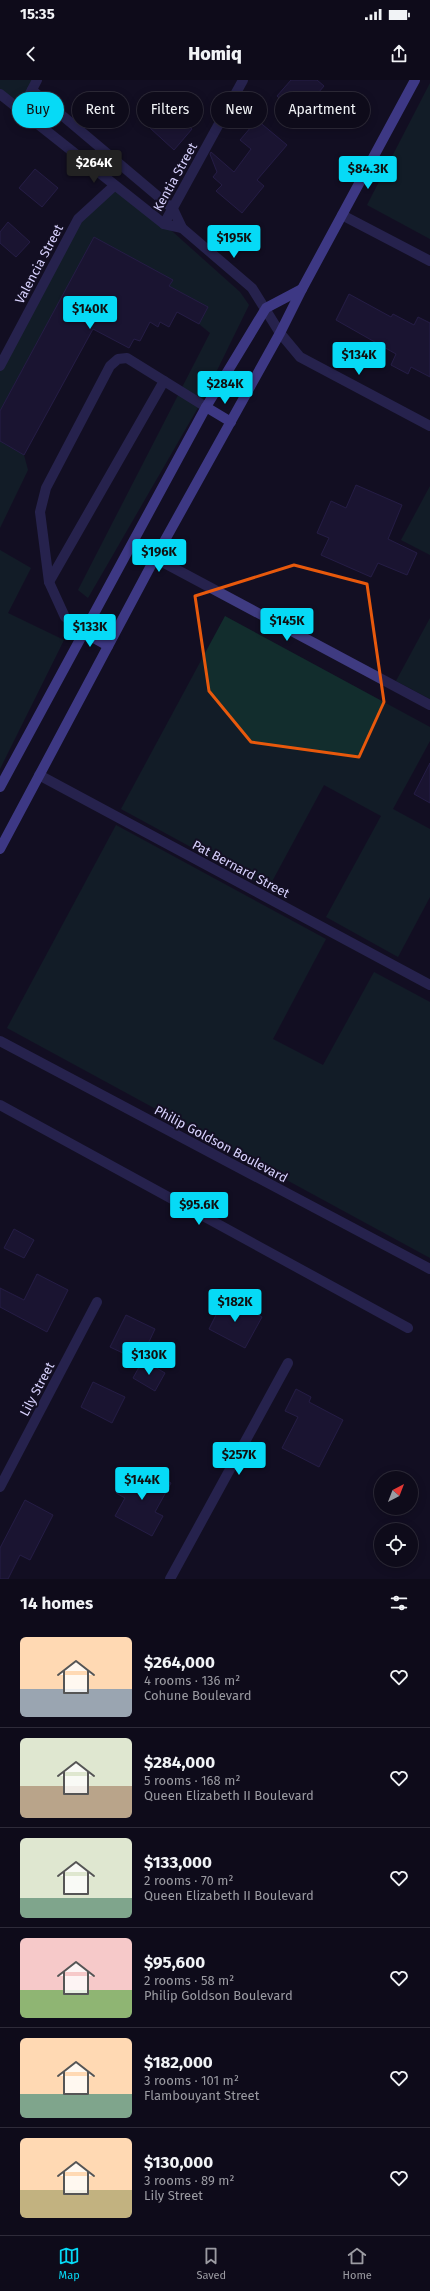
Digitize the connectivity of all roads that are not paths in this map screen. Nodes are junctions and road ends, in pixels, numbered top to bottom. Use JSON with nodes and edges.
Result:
{"nodes":[{"id":1,"x":37,"y":80,"type":"edge"},
{"id":2,"x":243,"y":80,"type":"edge"},
{"id":3,"x":415,"y":80,"type":"edge"},
{"id":4,"x":32,"y":90,"type":"joint"},
{"id":5,"x":0,"y":94,"type":"edge"},
{"id":6,"x":12,"y":104,"type":"edge"},
{"id":7,"x":42,"y":128,"type":"edge"},
{"id":8,"x":114,"y":186,"type":"junction"},
{"id":9,"x":173,"y":209,"type":"junction"},
{"id":10,"x":342,"y":215,"type":"junction"},
{"id":11,"x":164,"y":224,"type":"junction"},
{"id":12,"x":182,"y":228,"type":"junction"},
{"id":13,"x":430,"y":261,"type":"edge"},
{"id":14,"x":302,"y":289,"type":"junction"},
{"id":15,"x":266,"y":308,"type":"junction"},
{"id":16,"x":280,"y":333,"type":"junction"},
{"id":17,"x":0,"y":366,"type":"edge"},
{"id":18,"x":164,"y":381,"type":"junction"},
{"id":19,"x":206,"y":407,"type":"junction"},
{"id":20,"x":232,"y":422,"type":"junction"},
{"id":21,"x":430,"y":426,"type":"edge"},
{"id":22,"x":155,"y":558,"type":"junction"},
{"id":23,"x":49,"y":582,"type":"junction"},
{"id":24,"x":83,"y":632,"type":"junction"},
{"id":25,"x":108,"y":646,"type":"junction"},
{"id":26,"x":430,"y":706,"type":"edge"},
{"id":27,"x":39,"y":776,"type":"junction"},
{"id":28,"x":0,"y":787,"type":"edge"},
{"id":29,"x":0,"y":849,"type":"edge"},
{"id":30,"x":430,"y":985,"type":"edge"},
{"id":31,"x":0,"y":1041,"type":"edge"},
{"id":32,"x":0,"y":1105,"type":"edge"},
{"id":33,"x":430,"y":1269,"type":"edge"},
{"id":34,"x":97,"y":1302,"type":"dead end"},
{"id":35,"x":408,"y":1328,"type":"dead end"},
{"id":36,"x":288,"y":1363,"type":"dead end"},
{"id":37,"x":0,"y":1487,"type":"edge"},
{"id":38,"x":170,"y":1579,"type":"edge"}],
"edges":[{"from":1,"to":4,"type":"street"},
{"from":2,"to":9,"type":"street","name":"Kentia Street"},
{"from":3,"to":10,"type":"street"},
{"from":4,"to":9,"type":"street"},
{"from":5,"to":6,"type":"street"},
{"from":7,"to":8,"type":"street"},
{"from":8,"to":11,"type":"street"},
{"from":8,"to":17,"type":"street","name":"Valencia Street"},
{"from":9,"to":11,"type":"street","name":"Kentia Street"},
{"from":9,"to":12,"type":"street"},
{"from":10,"to":13,"type":"street"},
{"from":10,"to":14,"type":"street"},
{"from":11,"to":12,"type":"street"},
{"from":12,"to":15,"type":"street"},
{"from":14,"to":15,"type":"street"},
{"from":14,"to":16,"type":"street"},
{"from":15,"to":16,"type":"street"},
{"from":15,"to":19,"type":"street"},
{"from":16,"to":20,"type":"street"},
{"from":16,"to":21,"type":"street"},
{"from":18,"to":19,"type":"street"},
{"from":18,"to":23,"type":"street"},
{"from":18,"to":23,"type":"street"},
{"from":19,"to":20,"type":"street"},
{"from":19,"to":24,"type":"street"},
{"from":20,"to":22,"type":"street"},
{"from":22,"to":25,"type":"street"},
{"from":22,"to":26,"type":"street"},
{"from":23,"to":24,"type":"street"},
{"from":24,"to":25,"type":"street"},
{"from":24,"to":28,"type":"street"},
{"from":25,"to":27,"type":"street"},
{"from":27,"to":29,"type":"street"},
{"from":27,"to":30,"type":"street","name":"Pat Bernard Street"},
{"from":31,"to":33,"type":"street","name":"Philip Goldson Boulevard"},
{"from":32,"to":35,"type":"street"},
{"from":34,"to":37,"type":"street","name":"Lily Street"},
{"from":36,"to":38,"type":"street"}]}
